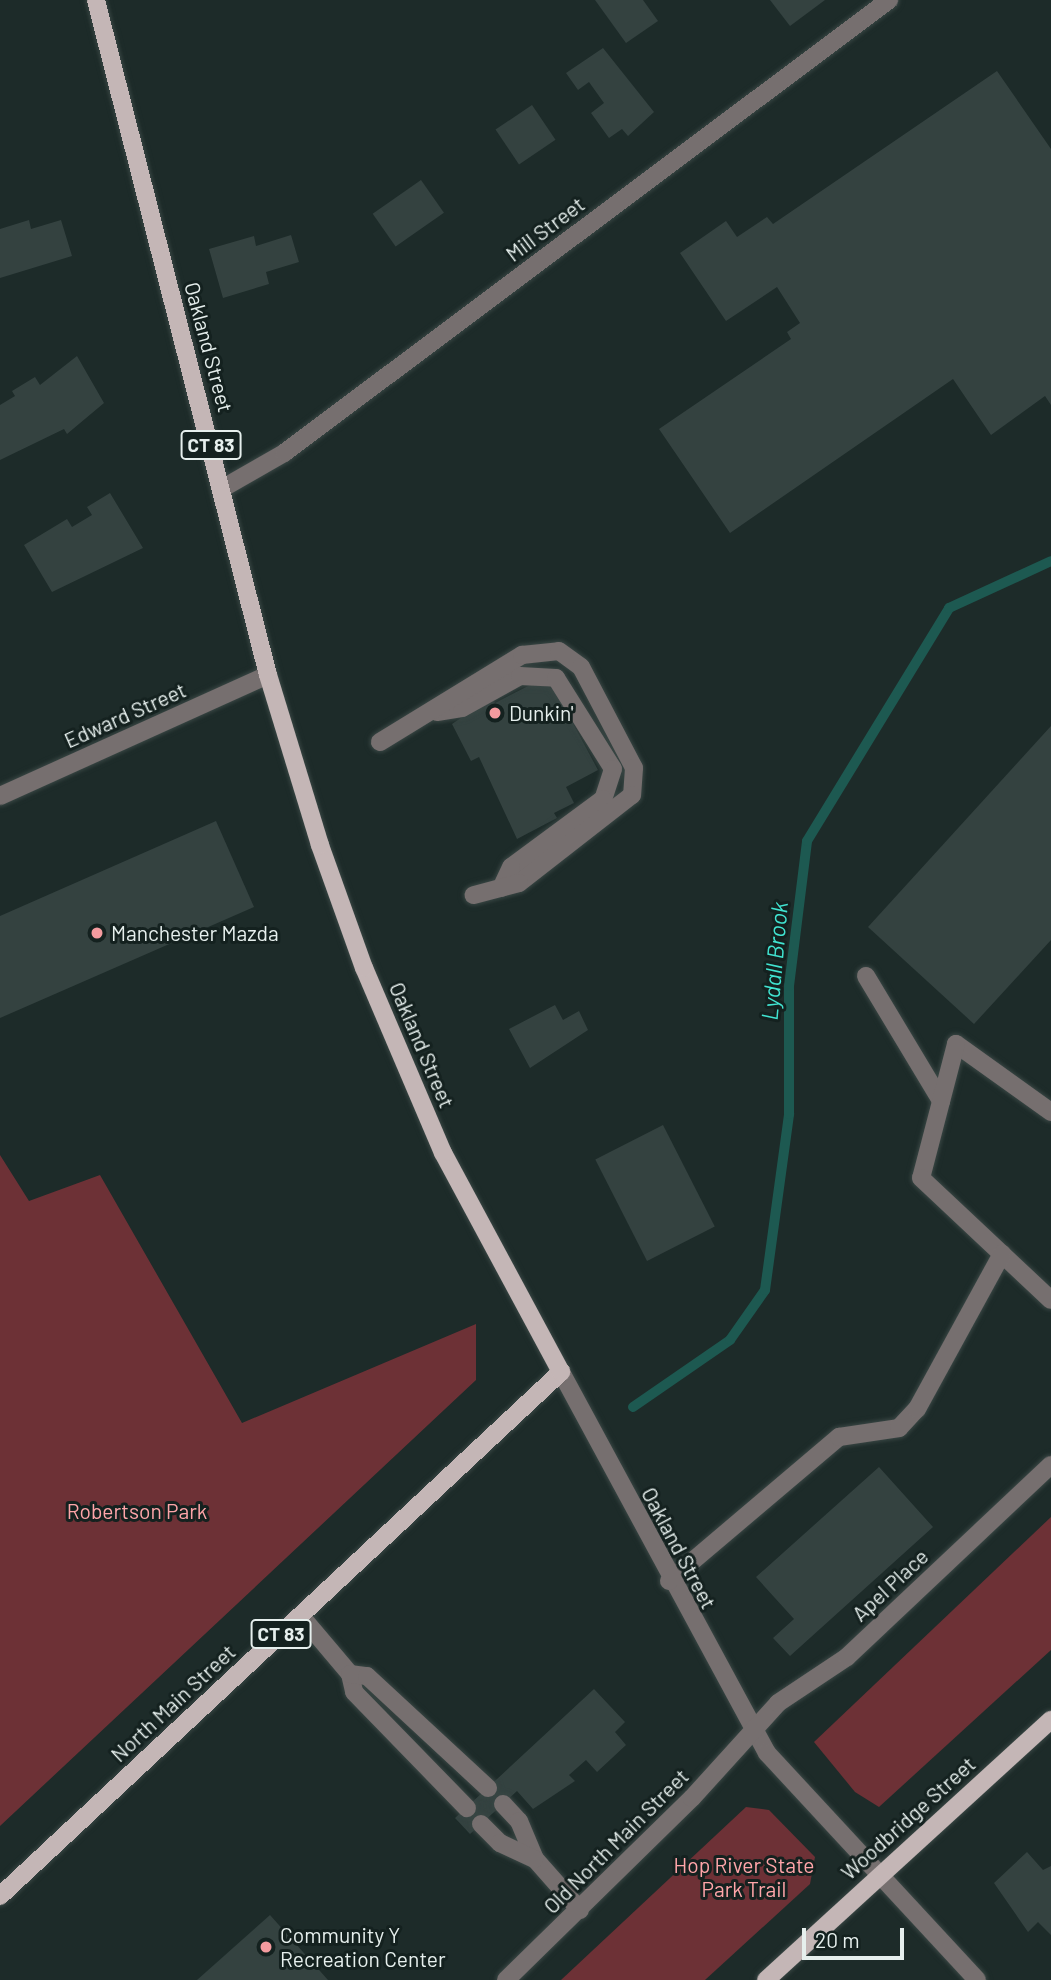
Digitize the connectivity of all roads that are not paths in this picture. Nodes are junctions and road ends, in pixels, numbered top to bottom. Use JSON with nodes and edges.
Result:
{"nodes":[{"id":1,"x":96,"y":0,"type":"edge"},
{"id":2,"x":889,"y":0,"type":"edge"},
{"id":3,"x":223,"y":488,"type":"junction"},
{"id":4,"x":268,"y":675,"type":"junction"},
{"id":5,"x":425,"y":715,"type":"junction"},
{"id":6,"x":380,"y":742,"type":"dead end"},
{"id":7,"x":0,"y":796,"type":"edge"},
{"id":8,"x":501,"y":888,"type":"junction"},
{"id":9,"x":474,"y":895,"type":"dead end"},
{"id":10,"x":866,"y":976,"type":"dead end"},
{"id":11,"x":941,"y":1101,"type":"junction"},
{"id":12,"x":1051,"y":1112,"type":"edge"},
{"id":13,"x":1002,"y":1254,"type":"junction"},
{"id":14,"x":1051,"y":1300,"type":"edge"},
{"id":15,"x":561,"y":1372,"type":"junction"},
{"id":16,"x":1051,"y":1465,"type":"edge"},
{"id":17,"x":669,"y":1581,"type":"junction"},
{"id":18,"x":301,"y":1616,"type":"junction"},
{"id":19,"x":350,"y":1674,"type":"junction"},
{"id":20,"x":1051,"y":1720,"type":"edge"},
{"id":21,"x":753,"y":1730,"type":"junction"},
{"id":22,"x":488,"y":1788,"type":"dead end"},
{"id":23,"x":503,"y":1804,"type":"dead end"},
{"id":24,"x":467,"y":1808,"type":"dead end"},
{"id":25,"x":481,"y":1824,"type":"dead end"},
{"id":26,"x":535,"y":1859,"type":"junction"},
{"id":27,"x":881,"y":1871,"type":"junction"},
{"id":28,"x":0,"y":1896,"type":"edge"},
{"id":29,"x":580,"y":1910,"type":"junction"},
{"id":30,"x":506,"y":1980,"type":"edge"},
{"id":31,"x":766,"y":1980,"type":"edge"},
{"id":32,"x":978,"y":1980,"type":"edge"}],
"edges":[{"from":1,"to":3,"type":"main road","name":"Oakland Street","number":"CT 83"},
{"from":2,"to":3,"type":"street","name":"Mill Street"},
{"from":3,"to":4,"type":"main road","name":"Oakland Street","number":"CT 83"},
{"from":4,"to":7,"type":"street","name":"Edward Street"},
{"from":4,"to":15,"type":"main road","name":"Oakland Street","number":"CT 83"},
{"from":5,"to":6,"type":"street"},
{"from":5,"to":8,"type":"street"},
{"from":5,"to":8,"type":"street"},
{"from":8,"to":9,"type":"street"},
{"from":10,"to":11,"type":"street"},
{"from":11,"to":12,"type":"street"},
{"from":11,"to":13,"type":"street"},
{"from":13,"to":14,"type":"street"},
{"from":13,"to":17,"type":"street"},
{"from":15,"to":17,"type":"street","name":"Oakland Street"},
{"from":15,"to":18,"type":"main road","name":"North Main Street","number":"CT 83"},
{"from":16,"to":21,"type":"street","name":"Apel Place"},
{"from":17,"to":21,"type":"street","name":"Oakland Street"},
{"from":18,"to":19,"type":"street"},
{"from":18,"to":28,"type":"main road","name":"North Main Street","number":"CT 83"},
{"from":19,"to":22,"type":"street"},
{"from":19,"to":24,"type":"street"},
{"from":20,"to":27,"type":"main road","name":"Woodbridge Street"},
{"from":21,"to":27,"type":"street","name":"Oakland Street"},
{"from":21,"to":29,"type":"street","name":"Old North Main Street"},
{"from":23,"to":26,"type":"street"},
{"from":25,"to":26,"type":"street"},
{"from":26,"to":29,"type":"street"},
{"from":27,"to":31,"type":"main road","name":"Woodbridge Street"},
{"from":27,"to":32,"type":"street","name":"Oakland Street"},
{"from":29,"to":30,"type":"street","name":"Old North Main Street"}]}
